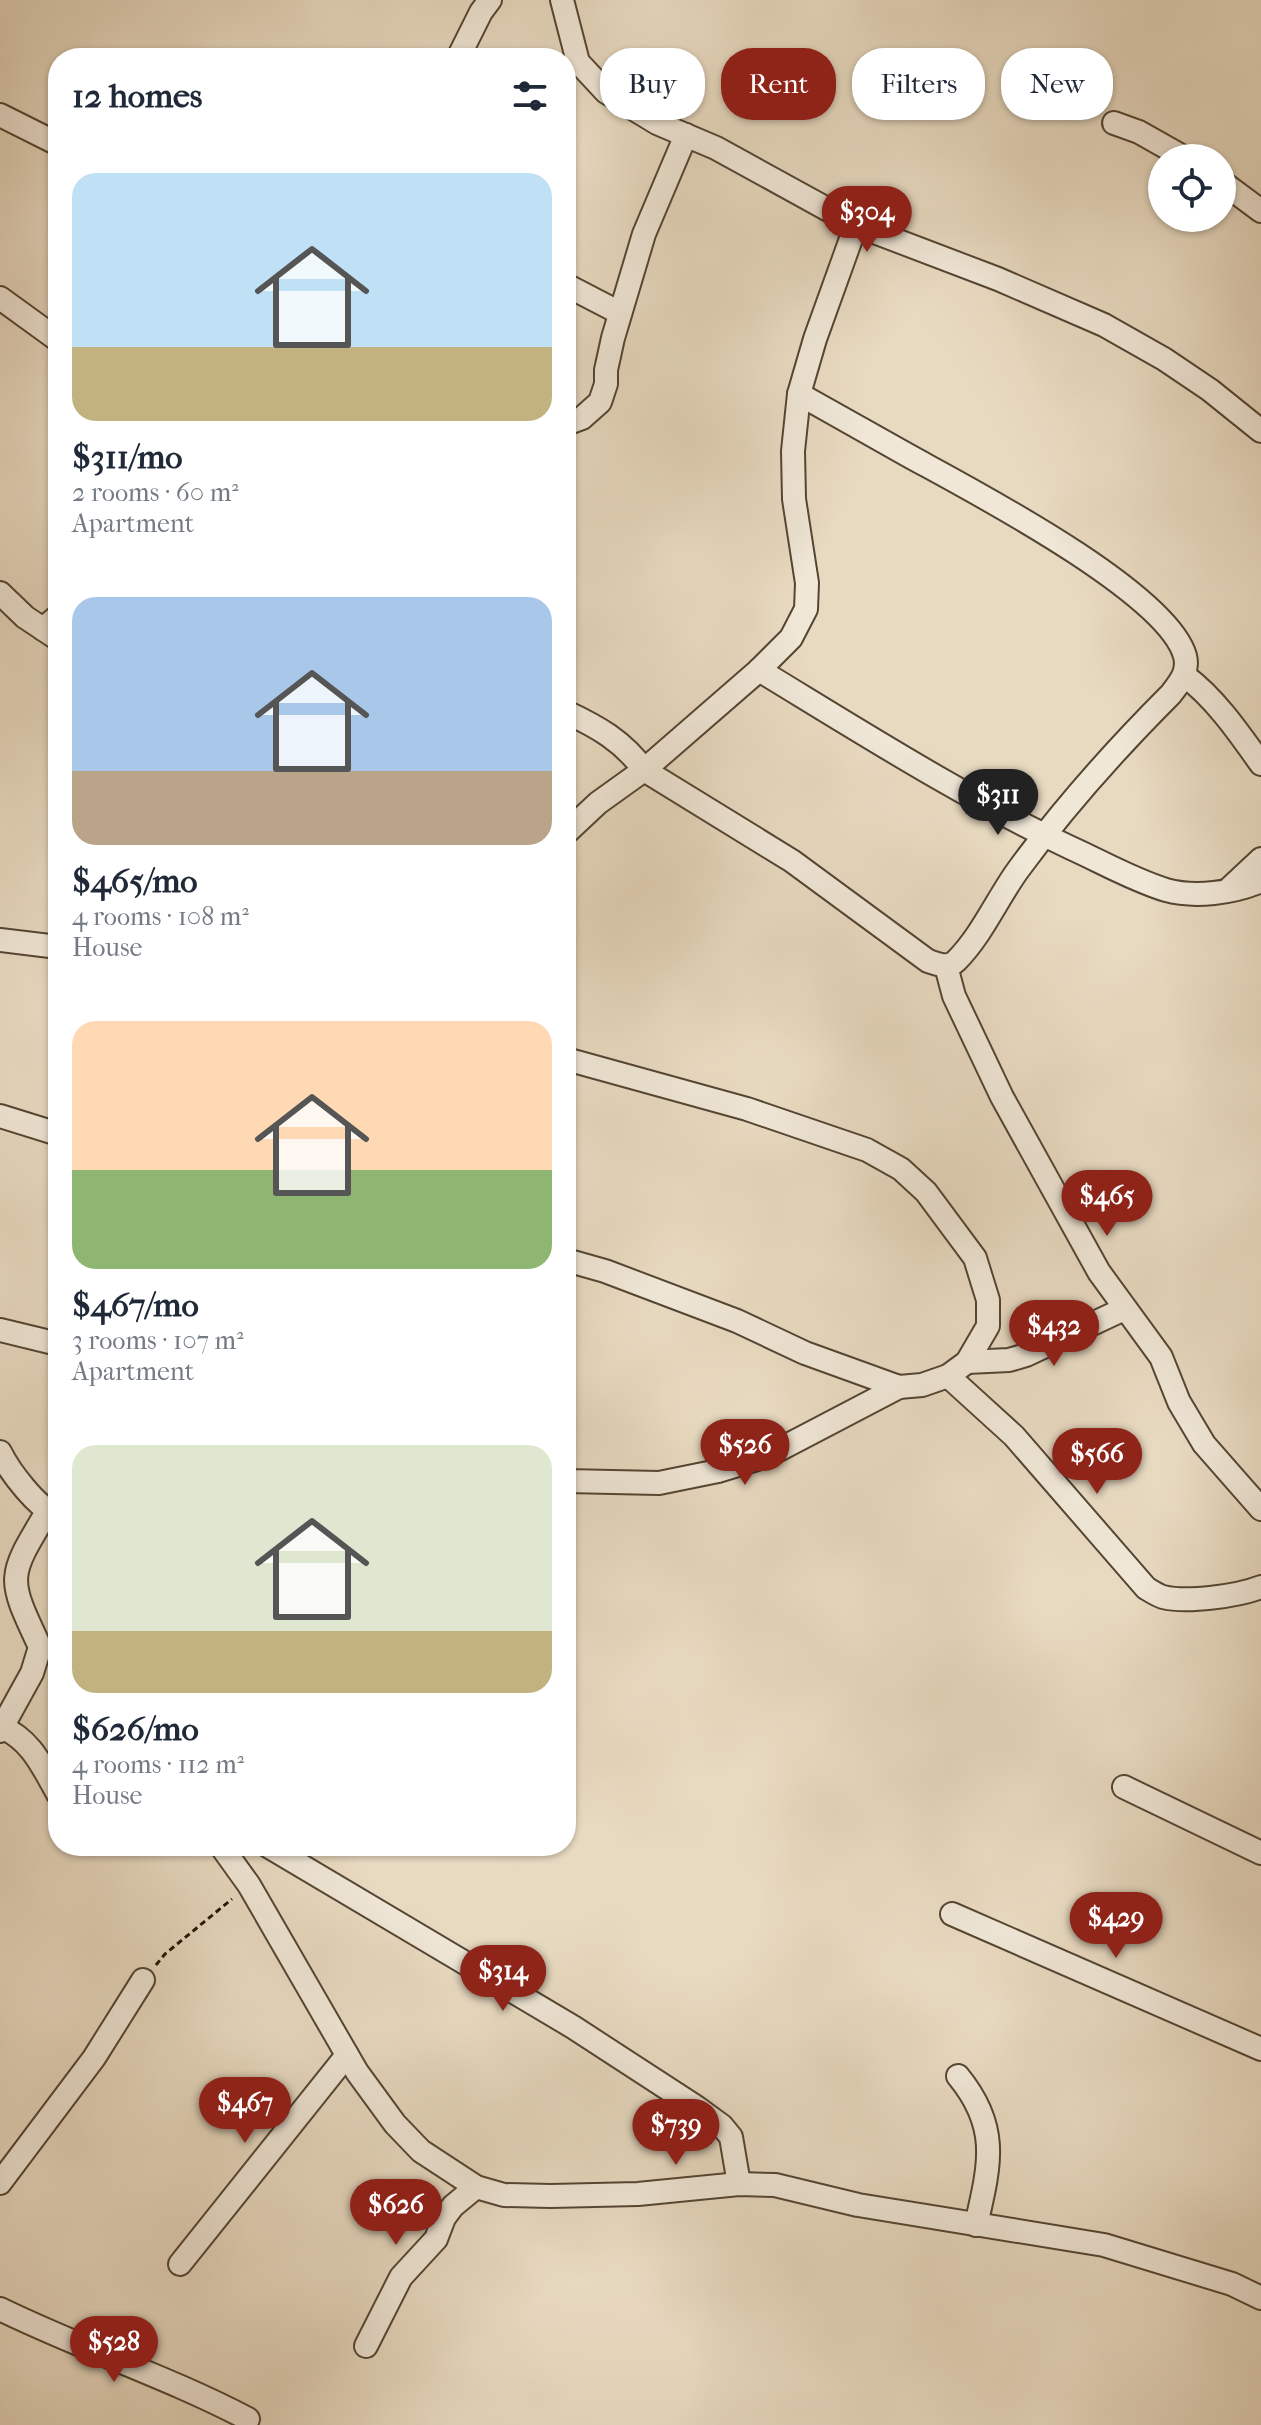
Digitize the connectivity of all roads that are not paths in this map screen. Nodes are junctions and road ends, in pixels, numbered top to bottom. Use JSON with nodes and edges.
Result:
{"nodes":[{"id":1,"x":490,"y":0,"type":"edge"},
{"id":2,"x":562,"y":0,"type":"edge"},
{"id":3,"x":463,"y":48,"type":"edge"},
{"id":4,"x":574,"y":48,"type":"edge"},
{"id":5,"x":576,"y":54,"type":"edge"},
{"id":6,"x":0,"y":115,"type":"edge"},
{"id":7,"x":1114,"y":123,"type":"dead end"},
{"id":8,"x":686,"y":135,"type":"junction"},
{"id":9,"x":48,"y":139,"type":"edge"},
{"id":10,"x":1160,"y":144,"type":"edge"},
{"id":11,"x":1236,"y":192,"type":"edge"},
{"id":12,"x":1261,"y":211,"type":"edge"},
{"id":13,"x":856,"y":225,"type":"junction"},
{"id":14,"x":576,"y":290,"type":"edge"},
{"id":15,"x":0,"y":298,"type":"edge"},
{"id":16,"x":620,"y":313,"type":"junction"},
{"id":17,"x":48,"y":333,"type":"edge"},
{"id":18,"x":799,"y":394,"type":"junction"},
{"id":19,"x":576,"y":420,"type":"edge"},
{"id":20,"x":1261,"y":431,"type":"edge"},
{"id":21,"x":0,"y":593,"type":"edge"},
{"id":22,"x":48,"y":626,"type":"edge"},
{"id":23,"x":759,"y":670,"type":"junction"},
{"id":24,"x":1185,"y":676,"type":"junction"},
{"id":25,"x":576,"y":717,"type":"edge"},
{"id":26,"x":1261,"y":764,"type":"edge"},
{"id":27,"x":644,"y":770,"type":"junction"},
{"id":28,"x":576,"y":824,"type":"edge"},
{"id":29,"x":1044,"y":835,"type":"junction"},
{"id":30,"x":1261,"y":859,"type":"edge"},
{"id":31,"x":1261,"y":881,"type":"edge"},
{"id":32,"x":1226,"y":892,"type":"junction"},
{"id":33,"x":0,"y":940,"type":"edge"},
{"id":34,"x":48,"y":946,"type":"edge"},
{"id":35,"x":946,"y":966,"type":"junction"},
{"id":36,"x":576,"y":1062,"type":"edge"},
{"id":37,"x":0,"y":1116,"type":"edge"},
{"id":38,"x":48,"y":1131,"type":"edge"},
{"id":39,"x":576,"y":1263,"type":"edge"},
{"id":40,"x":1124,"y":1309,"type":"junction"},
{"id":41,"x":0,"y":1330,"type":"edge"},
{"id":42,"x":48,"y":1342,"type":"edge"},
{"id":43,"x":967,"y":1362,"type":"junction"},
{"id":44,"x":948,"y":1376,"type":"junction"},
{"id":45,"x":899,"y":1387,"type":"junction"},
{"id":46,"x":0,"y":1452,"type":"edge"},
{"id":47,"x":576,"y":1481,"type":"edge"},
{"id":48,"x":1261,"y":1509,"type":"edge"},
{"id":49,"x":48,"y":1510,"type":"edge"},
{"id":50,"x":48,"y":1519,"type":"edge"},
{"id":51,"x":1261,"y":1587,"type":"edge"},
{"id":52,"x":48,"y":1651,"type":"edge"},
{"id":53,"x":48,"y":1654,"type":"edge"},
{"id":54,"x":1,"y":1728,"type":"edge"},
{"id":55,"x":48,"y":1778,"type":"edge"},
{"id":56,"x":1124,"y":1787,"type":"dead end"},
{"id":57,"x":1261,"y":1853,"type":"edge"},
{"id":58,"x":228,"y":1856,"type":"edge"},
{"id":59,"x":285,"y":1856,"type":"edge"},
{"id":60,"x":952,"y":1914,"type":"dead end"},
{"id":61,"x":143,"y":1980,"type":"road end"},
{"id":62,"x":1261,"y":2049,"type":"edge"},
{"id":63,"x":347,"y":2055,"type":"junction"},
{"id":64,"x":958,"y":2076,"type":"dead end"},
{"id":65,"x":0,"y":2183,"type":"edge"},
{"id":66,"x":739,"y":2184,"type":"junction"},
{"id":67,"x":476,"y":2187,"type":"junction"},
{"id":68,"x":976,"y":2225,"type":"junction"},
{"id":69,"x":180,"y":2264,"type":"dead end"},
{"id":70,"x":1261,"y":2298,"type":"edge"},
{"id":71,"x":0,"y":2309,"type":"edge"},
{"id":72,"x":366,"y":2346,"type":"dead end"},
{"id":73,"x":248,"y":2419,"type":"dead end"}],
"edges":[{"from":1,"to":3,"type":"street"},
{"from":2,"to":4,"type":"street"},
{"from":5,"to":8,"type":"street"},
{"from":6,"to":9,"type":"street"},
{"from":7,"to":10,"type":"street"},
{"from":8,"to":13,"type":"street"},
{"from":8,"to":16,"type":"street"},
{"from":11,"to":12,"type":"street"},
{"from":13,"to":18,"type":"street"},
{"from":13,"to":20,"type":"street"},
{"from":14,"to":16,"type":"street"},
{"from":15,"to":17,"type":"street"},
{"from":16,"to":19,"type":"street"},
{"from":18,"to":23,"type":"street"},
{"from":18,"to":24,"type":"street"},
{"from":21,"to":22,"type":"street"},
{"from":23,"to":27,"type":"street"},
{"from":23,"to":29,"type":"street"},
{"from":24,"to":26,"type":"street"},
{"from":24,"to":29,"type":"street"},
{"from":25,"to":27,"type":"street"},
{"from":27,"to":28,"type":"street"},
{"from":27,"to":35,"type":"street"},
{"from":29,"to":32,"type":"street"},
{"from":29,"to":35,"type":"street"},
{"from":30,"to":32,"type":"street"},
{"from":31,"to":32,"type":"street"},
{"from":33,"to":34,"type":"street"},
{"from":35,"to":40,"type":"street"},
{"from":36,"to":43,"type":"street"},
{"from":37,"to":38,"type":"street"},
{"from":39,"to":45,"type":"street"},
{"from":40,"to":43,"type":"street"},
{"from":40,"to":48,"type":"street"},
{"from":41,"to":42,"type":"street"},
{"from":43,"to":44,"type":"street"},
{"from":44,"to":45,"type":"street"},
{"from":44,"to":51,"type":"street"},
{"from":45,"to":47,"type":"street"},
{"from":46,"to":49,"type":"street"},
{"from":50,"to":52,"type":"street"},
{"from":53,"to":54,"type":"street"},
{"from":54,"to":55,"type":"street"},
{"from":56,"to":57,"type":"street"},
{"from":58,"to":63,"type":"street"},
{"from":59,"to":66,"type":"street"},
{"from":60,"to":62,"type":"street"},
{"from":61,"to":65,"type":"street"},
{"from":63,"to":67,"type":"street"},
{"from":63,"to":69,"type":"street"},
{"from":64,"to":68,"type":"street"},
{"from":66,"to":67,"type":"street"},
{"from":66,"to":68,"type":"street"},
{"from":67,"to":72,"type":"street"},
{"from":68,"to":70,"type":"street"},
{"from":71,"to":73,"type":"street"}]}
